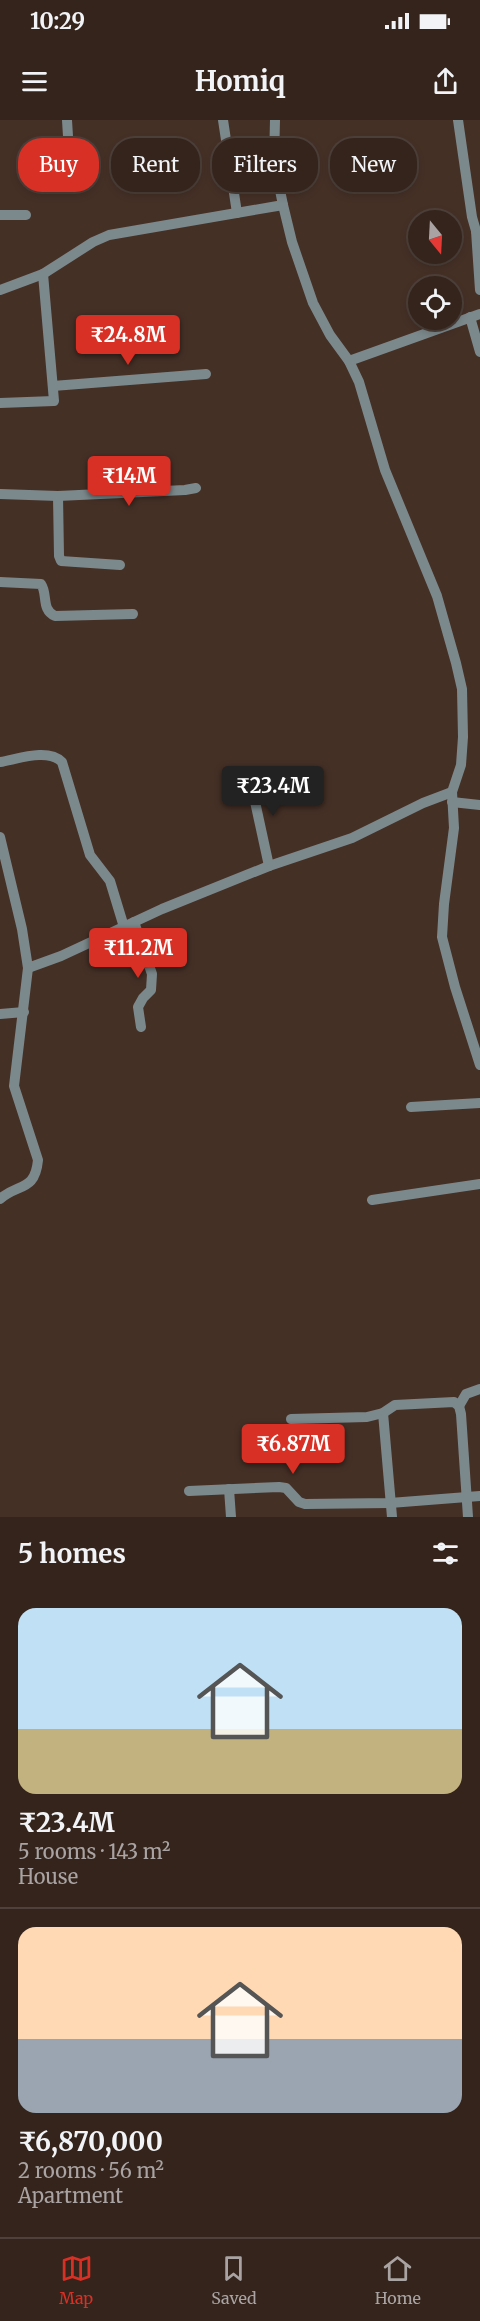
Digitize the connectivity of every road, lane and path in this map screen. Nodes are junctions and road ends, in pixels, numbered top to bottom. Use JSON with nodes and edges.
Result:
{"nodes":[{"id":1,"x":67,"y":120,"type":"edge"},
{"id":2,"x":223,"y":120,"type":"edge"},
{"id":3,"x":274,"y":120,"type":"edge"},
{"id":4,"x":458,"y":120,"type":"edge"},
{"id":5,"x":68,"y":138,"type":"edge"},
{"id":6,"x":283,"y":205,"type":"junction"},
{"id":7,"x":237,"y":213,"type":"junction"},
{"id":8,"x":0,"y":215,"type":"edge"},
{"id":9,"x":26,"y":215,"type":"dead end"},
{"id":10,"x":478,"y":233,"type":"edge"},
{"id":11,"x":43,"y":274,"type":"junction"},
{"id":12,"x":0,"y":290,"type":"edge"},
{"id":13,"x":480,"y":290,"type":"edge"},
{"id":14,"x":475,"y":316,"type":"edge"},
{"id":15,"x":480,"y":352,"type":"edge"},
{"id":16,"x":349,"y":361,"type":"junction"},
{"id":17,"x":206,"y":374,"type":"dead end"},
{"id":18,"x":53,"y":386,"type":"junction"},
{"id":19,"x":0,"y":403,"type":"edge"},
{"id":20,"x":196,"y":488,"type":"dead end"},
{"id":21,"x":0,"y":494,"type":"edge"},
{"id":22,"x":58,"y":496,"type":"junction"},
{"id":23,"x":120,"y":565,"type":"dead end"},
{"id":24,"x":0,"y":582,"type":"edge"},
{"id":25,"x":133,"y":614,"type":"dead end"},
{"id":26,"x":0,"y":762,"type":"edge"},
{"id":27,"x":249,"y":774,"type":"dead end"},
{"id":28,"x":452,"y":797,"type":"junction"},
{"id":29,"x":480,"y":805,"type":"edge"},
{"id":30,"x":1,"y":844,"type":"edge"},
{"id":31,"x":268,"y":866,"type":"junction"},
{"id":32,"x":129,"y":925,"type":"junction"},
{"id":33,"x":28,"y":968,"type":"junction"},
{"id":34,"x":24,"y":1012,"type":"junction"},
{"id":35,"x":0,"y":1014,"type":"edge"},
{"id":36,"x":141,"y":1027,"type":"dead end"},
{"id":37,"x":480,"y":1065,"type":"edge"},
{"id":38,"x":480,"y":1103,"type":"edge"},
{"id":39,"x":411,"y":1107,"type":"dead end"},
{"id":40,"x":480,"y":1184,"type":"edge"},
{"id":41,"x":0,"y":1199,"type":"edge"},
{"id":42,"x":372,"y":1200,"type":"dead end"},
{"id":43,"x":480,"y":1389,"type":"edge"},
{"id":44,"x":459,"y":1406,"type":"junction"},
{"id":45,"x":383,"y":1413,"type":"junction"},
{"id":46,"x":291,"y":1419,"type":"dead end"},
{"id":47,"x":229,"y":1489,"type":"junction"},
{"id":48,"x":189,"y":1491,"type":"dead end"},
{"id":49,"x":480,"y":1496,"type":"edge"},
{"id":50,"x":467,"y":1497,"type":"junction"},
{"id":51,"x":390,"y":1503,"type":"junction"},
{"id":52,"x":231,"y":1517,"type":"edge"},
{"id":53,"x":392,"y":1517,"type":"edge"},
{"id":54,"x":468,"y":1517,"type":"edge"}],
"edges":[{"from":1,"to":5,"type":"street"},
{"from":2,"to":7,"type":"street"},
{"from":3,"to":6,"type":"street"},
{"from":4,"to":10,"type":"street"},
{"from":6,"to":7,"type":"street"},
{"from":6,"to":16,"type":"street"},
{"from":7,"to":11,"type":"street"},
{"from":8,"to":9,"type":"street"},
{"from":10,"to":13,"type":"street"},
{"from":11,"to":12,"type":"street"},
{"from":11,"to":18,"type":"street"},
{"from":14,"to":15,"type":"street"},
{"from":14,"to":16,"type":"street"},
{"from":16,"to":28,"type":"street"},
{"from":17,"to":18,"type":"street"},
{"from":18,"to":19,"type":"street"},
{"from":20,"to":22,"type":"street"},
{"from":21,"to":22,"type":"street"},
{"from":22,"to":23,"type":"street"},
{"from":24,"to":25,"type":"street"},
{"from":26,"to":32,"type":"street"},
{"from":27,"to":31,"type":"street"},
{"from":28,"to":29,"type":"street"},
{"from":28,"to":31,"type":"street"},
{"from":28,"to":37,"type":"street"},
{"from":30,"to":33,"type":"street"},
{"from":31,"to":32,"type":"street"},
{"from":32,"to":33,"type":"street"},
{"from":32,"to":36,"type":"street"},
{"from":33,"to":34,"type":"street"},
{"from":34,"to":35,"type":"street"},
{"from":34,"to":41,"type":"street"},
{"from":38,"to":39,"type":"street"},
{"from":40,"to":42,"type":"street"},
{"from":43,"to":44,"type":"street"},
{"from":44,"to":45,"type":"street"},
{"from":44,"to":50,"type":"street"},
{"from":45,"to":46,"type":"street"},
{"from":45,"to":51,"type":"street"},
{"from":47,"to":48,"type":"street"},
{"from":47,"to":51,"type":"street"},
{"from":47,"to":52,"type":"street"},
{"from":49,"to":50,"type":"street"},
{"from":50,"to":51,"type":"street"},
{"from":50,"to":54,"type":"street"},
{"from":51,"to":53,"type":"street"}]}
